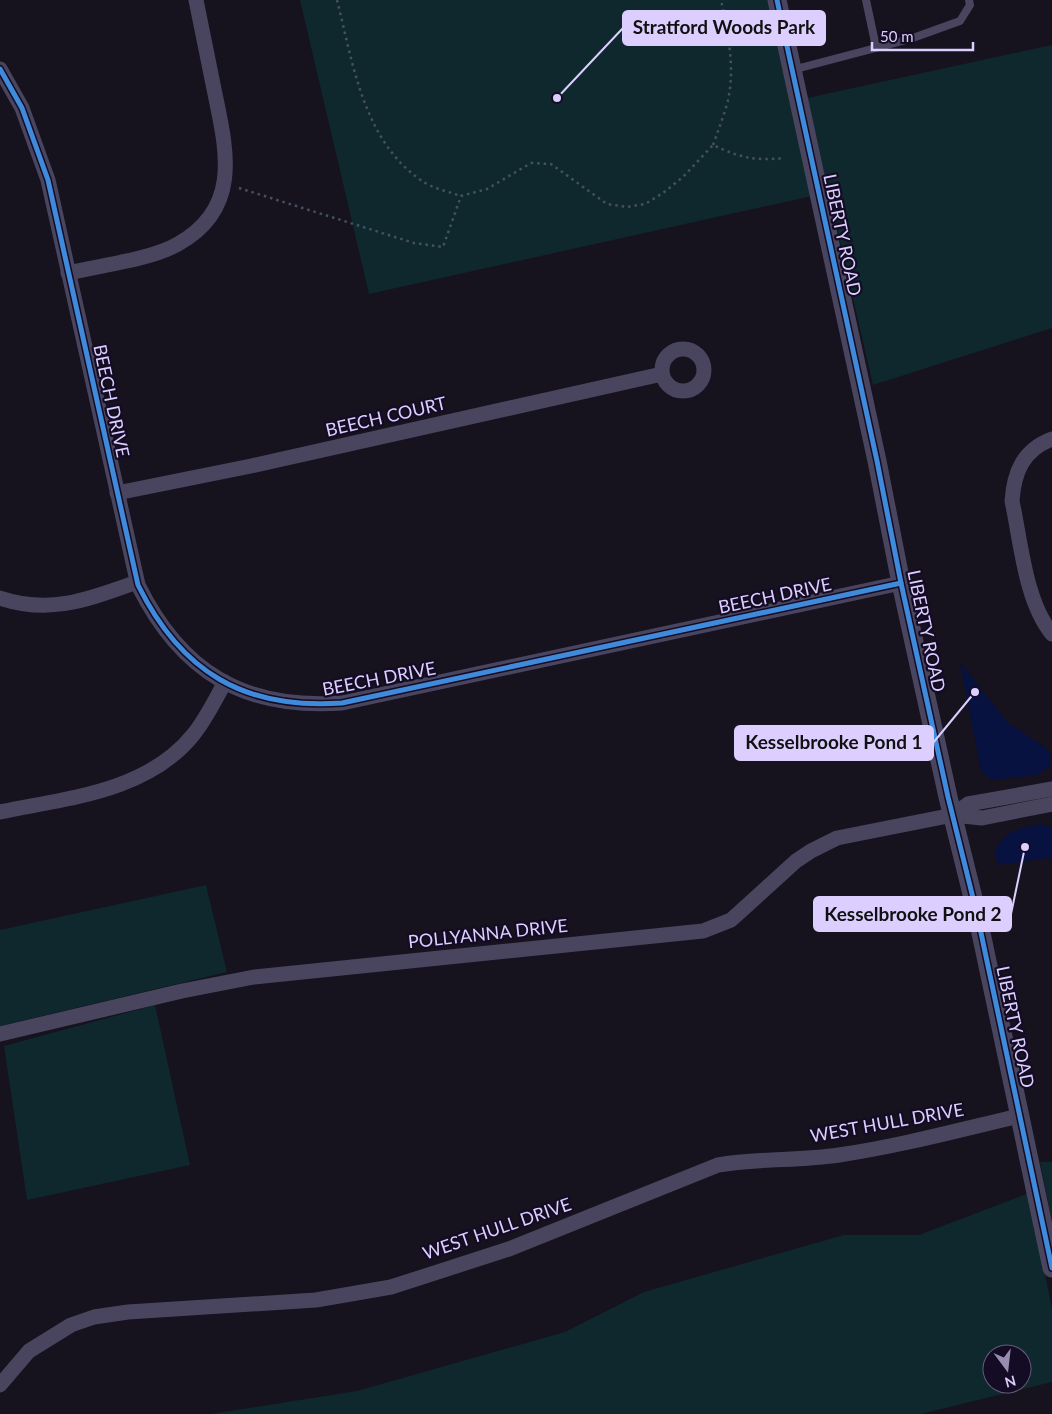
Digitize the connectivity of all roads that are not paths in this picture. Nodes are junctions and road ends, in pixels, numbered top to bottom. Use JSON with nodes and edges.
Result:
{"nodes":[{"id":1,"x":196,"y":0,"type":"edge"},
{"id":2,"x":777,"y":0,"type":"edge"},
{"id":3,"x":866,"y":0,"type":"edge"},
{"id":4,"x":969,"y":0,"type":"edge"},
{"id":5,"x":876,"y":47,"type":"junction"},
{"id":6,"x":0,"y":69,"type":"edge"},
{"id":7,"x":792,"y":70,"type":"junction"},
{"id":8,"x":68,"y":272,"type":"junction"},
{"id":9,"x":662,"y":374,"type":"dead end"},
{"id":10,"x":1052,"y":439,"type":"edge"},
{"id":11,"x":117,"y":493,"type":"junction"},
{"id":12,"x":137,"y":582,"type":"junction"},
{"id":13,"x":901,"y":583,"type":"junction"},
{"id":14,"x":0,"y":598,"type":"edge"},
{"id":15,"x":1052,"y":634,"type":"edge"},
{"id":16,"x":225,"y":682,"type":"junction"},
{"id":17,"x":1052,"y":789,"type":"edge"},
{"id":18,"x":1052,"y":804,"type":"edge"},
{"id":19,"x":0,"y":812,"type":"edge"},
{"id":20,"x":953,"y":815,"type":"junction"},
{"id":21,"x":0,"y":1034,"type":"edge"},
{"id":22,"x":1019,"y":1116,"type":"junction"},
{"id":23,"x":1052,"y":1268,"type":"edge"},
{"id":24,"x":0,"y":1385,"type":"edge"}],
"edges":[{"from":1,"to":8,"type":"street"},
{"from":2,"to":7,"type":"street","name":"LIBERTY ROAD"},
{"from":3,"to":5,"type":"lane"},
{"from":4,"to":5,"type":"lane"},
{"from":5,"to":7,"type":"lane"},
{"from":6,"to":8,"type":"street","name":"BEECH DRIVE"},
{"from":7,"to":13,"type":"street","name":"LIBERTY ROAD"},
{"from":8,"to":11,"type":"street","name":"BEECH DRIVE"},
{"from":9,"to":11,"type":"street","name":"BEECH COURT"},
{"from":10,"to":15,"type":"street"},
{"from":11,"to":12,"type":"street","name":"BEECH DRIVE"},
{"from":12,"to":14,"type":"street"},
{"from":12,"to":16,"type":"street","name":"BEECH DRIVE"},
{"from":13,"to":16,"type":"street","name":"BEECH DRIVE"},
{"from":13,"to":20,"type":"street","name":"LIBERTY ROAD"},
{"from":16,"to":19,"type":"street"},
{"from":17,"to":20,"type":"street"},
{"from":18,"to":20,"type":"street"},
{"from":20,"to":21,"type":"street","name":"POLLYANNA DRIVE"},
{"from":20,"to":22,"type":"street","name":"LIBERTY ROAD"},
{"from":22,"to":23,"type":"street","name":"LIBERTY ROAD"},
{"from":22,"to":24,"type":"street","name":"WEST HULL DRIVE"}]}
